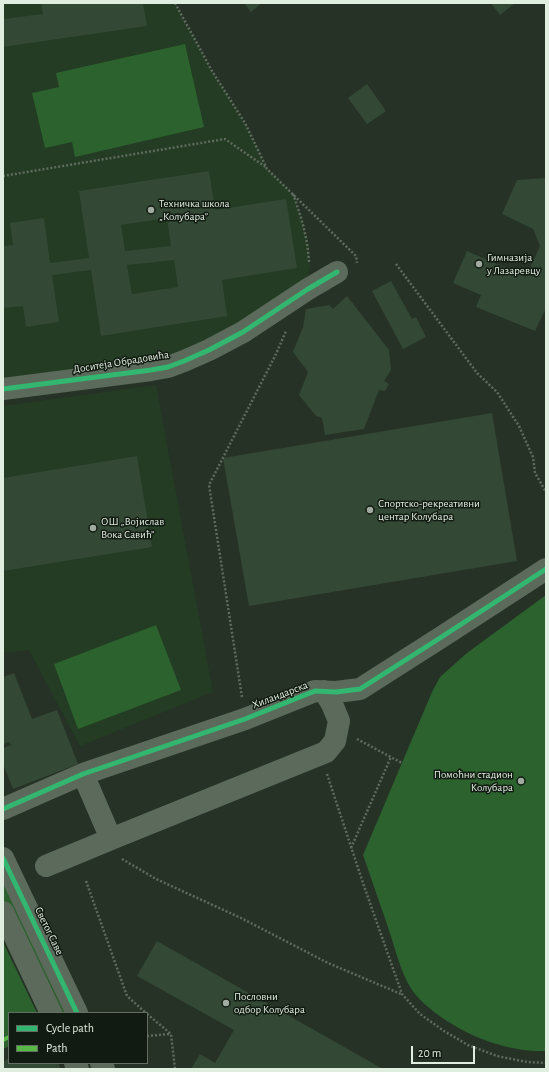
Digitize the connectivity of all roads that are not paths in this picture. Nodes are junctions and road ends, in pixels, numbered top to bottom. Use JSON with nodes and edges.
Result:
{"nodes":[{"id":1,"x":337,"y":272,"type":"dead end"},
{"id":2,"x":3,"y":388,"type":"edge"},
{"id":3,"x":546,"y":569,"type":"edge"},
{"id":4,"x":324,"y":691,"type":"junction"},
{"id":5,"x":83,"y":774,"type":"junction"},
{"id":6,"x":3,"y":809,"type":"edge"},
{"id":7,"x":104,"y":842,"type":"junction"},
{"id":8,"x":3,"y":858,"type":"edge"},
{"id":9,"x":46,"y":866,"type":"dead end"},
{"id":10,"x":3,"y":912,"type":"edge"},
{"id":11,"x":51,"y":1012,"type":"edge"},
{"id":12,"x":77,"y":1012,"type":"edge"}],
"edges":[{"from":1,"to":2,"type":"street","name":"Доситеја Обрадовића"},
{"from":3,"to":4,"type":"street","name":"Хиландарска"},
{"from":4,"to":5,"type":"street","name":"Хиландарска"},
{"from":4,"to":7,"type":"street"},
{"from":5,"to":6,"type":"street","name":"Хиландарска"},
{"from":5,"to":7,"type":"street"},
{"from":7,"to":9,"type":"street"},
{"from":8,"to":12,"type":"street","name":"Светог Саве"},
{"from":10,"to":11,"type":"street"}]}
